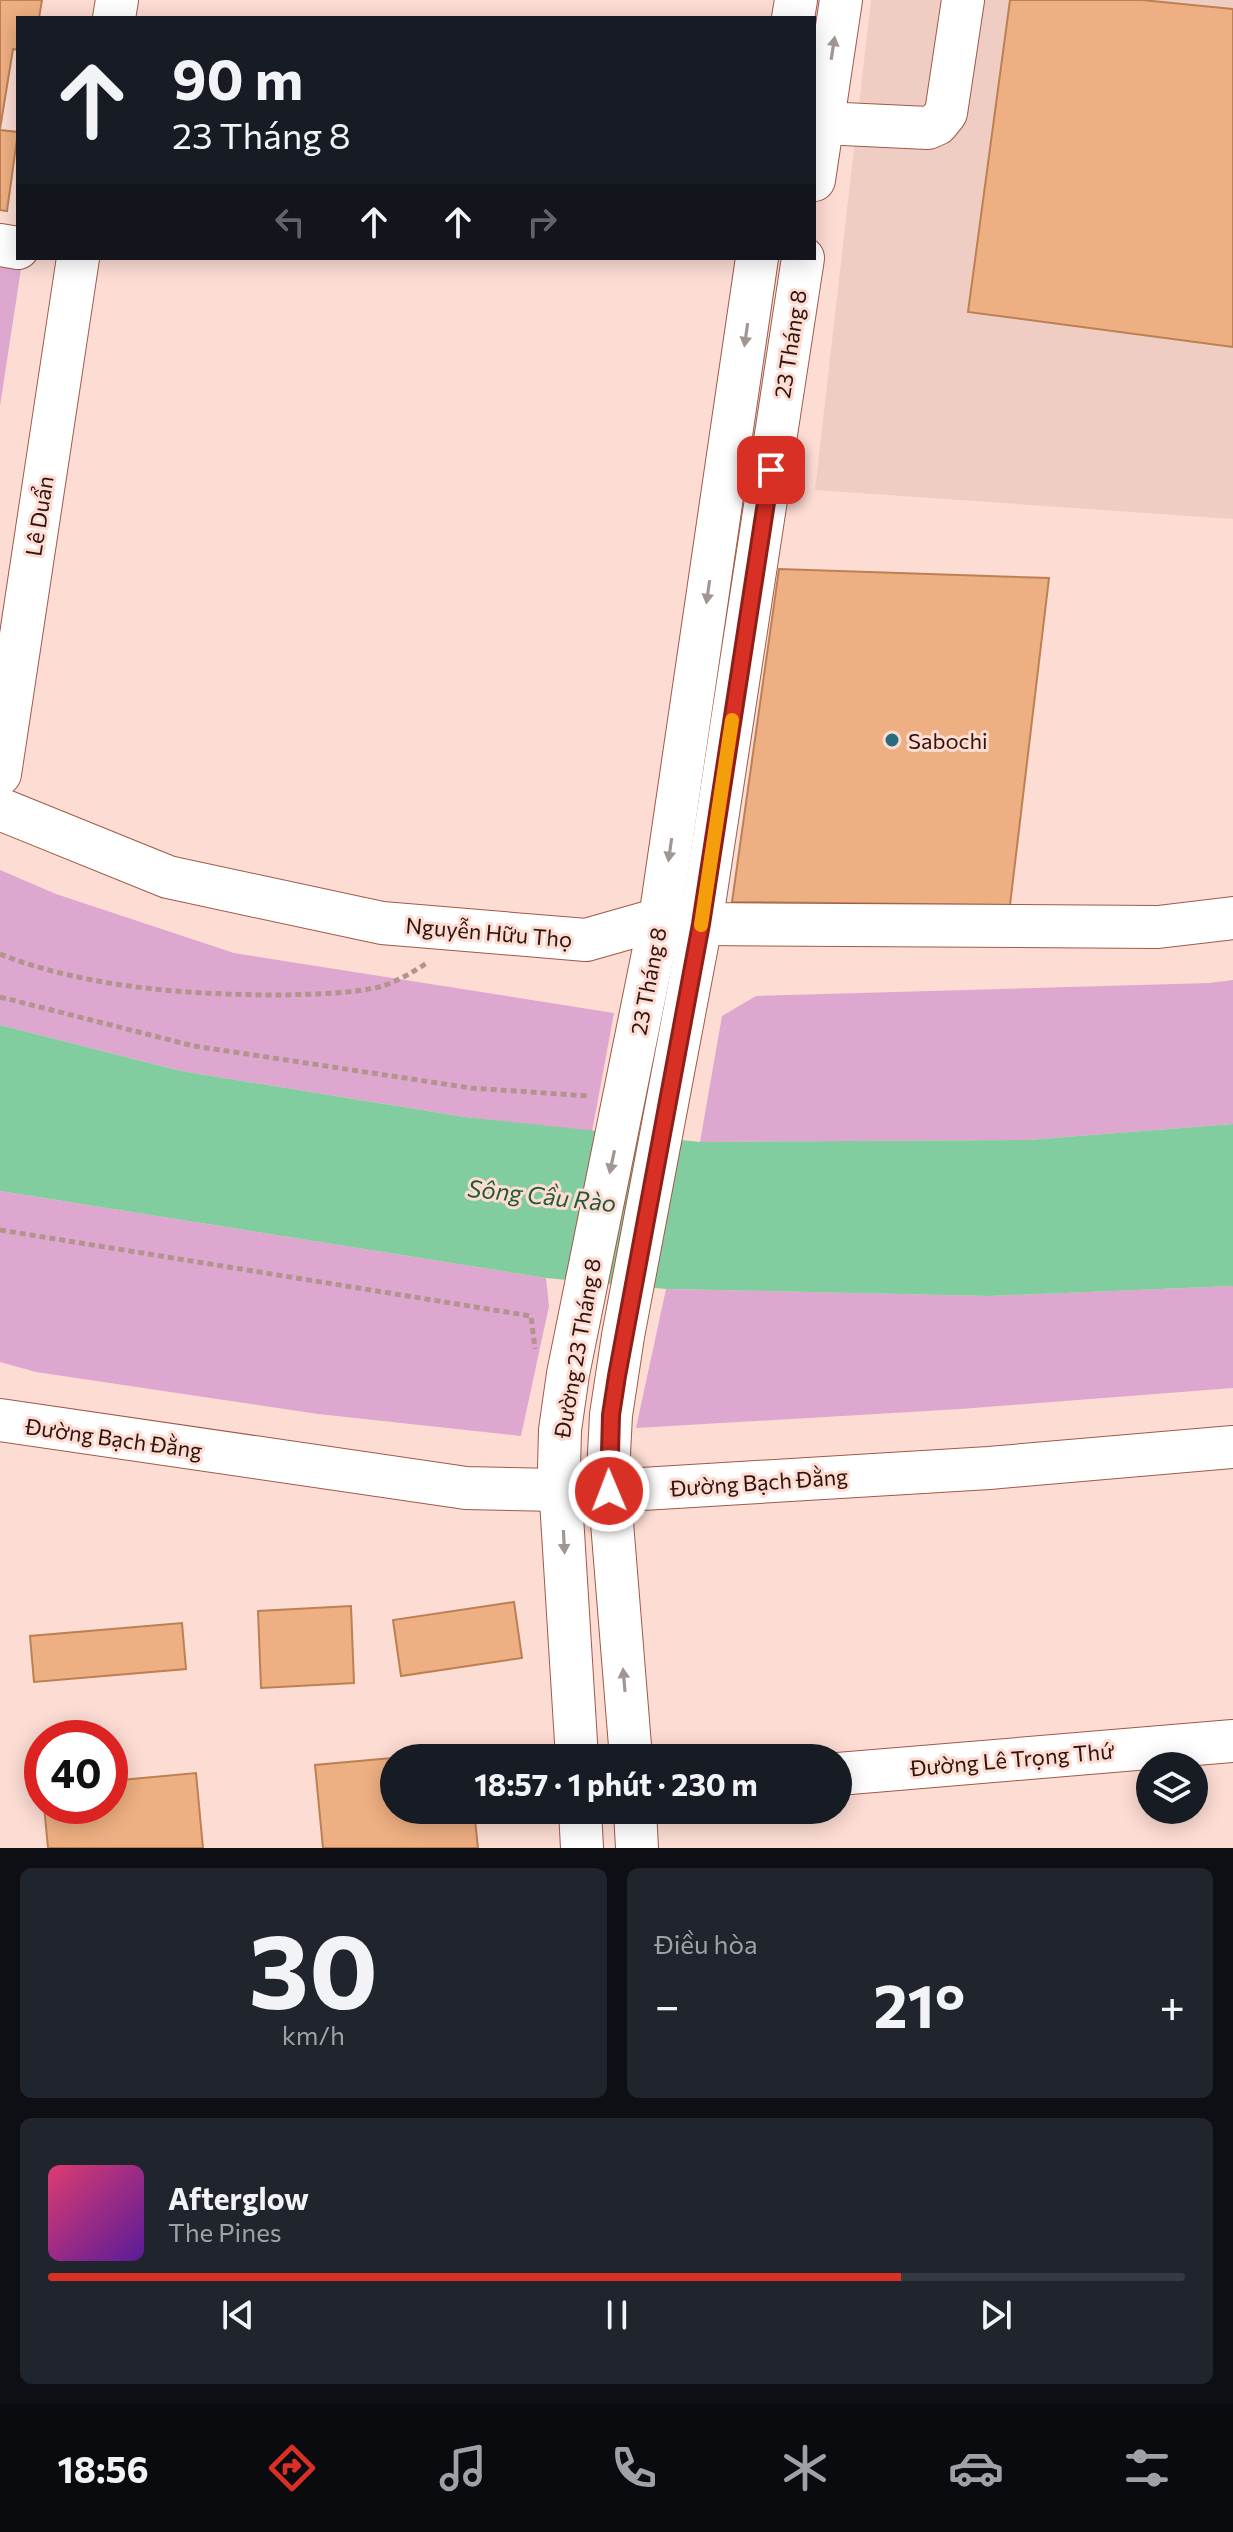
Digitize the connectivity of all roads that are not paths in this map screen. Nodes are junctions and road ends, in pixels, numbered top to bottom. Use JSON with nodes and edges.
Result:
{"nodes":[{"id":1,"x":841,"y":0,"type":"edge"},
{"id":2,"x":963,"y":0,"type":"edge"},
{"id":3,"x":822,"y":123,"type":"junction"},
{"id":4,"x":816,"y":166,"type":"edge"},
{"id":5,"x":78,"y":260,"type":"edge"},
{"id":6,"x":757,"y":260,"type":"edge"},
{"id":7,"x":803,"y":260,"type":"edge"},
{"id":8,"x":0,"y":774,"type":"edge"},
{"id":9,"x":0,"y":809,"type":"edge"},
{"id":10,"x":1233,"y":918,"type":"edge"},
{"id":11,"x":660,"y":919,"type":"junction"},
{"id":12,"x":701,"y":924,"type":"junction"},
{"id":13,"x":610,"y":1083,"type":"joint"},
{"id":14,"x":670,"y":1093,"type":"joint"},
{"id":15,"x":0,"y":1420,"type":"edge"},
{"id":16,"x":1233,"y":1447,"type":"edge"},
{"id":17,"x":561,"y":1491,"type":"junction"},
{"id":18,"x":609,"y":1491,"type":"junction"},
{"id":19,"x":1233,"y":1741,"type":"edge"},
{"id":20,"x":576,"y":1744,"type":"edge"},
{"id":21,"x":630,"y":1744,"type":"edge"},
{"id":22,"x":852,"y":1773,"type":"edge"},
{"id":23,"x":581,"y":1824,"type":"edge"},
{"id":24,"x":636,"y":1824,"type":"edge"},
{"id":25,"x":582,"y":1848,"type":"edge"},
{"id":26,"x":637,"y":1848,"type":"edge"}],
"edges":[{"from":3,"to":1,"type":"street","one_way":true},
{"from":2,"to":3,"type":"street"},
{"from":3,"to":4,"type":"street"},
{"from":5,"to":8,"type":"street","name":"Lê Duẩn"},
{"from":6,"to":11,"type":"street","name":"23 Tháng 8","one_way":true},
{"from":7,"to":12,"type":"street","name":"23 Tháng 8"},
{"from":9,"to":11,"type":"street","name":"Nguyễn Hữu Thọ"},
{"from":10,"to":12,"type":"street","name":"Nguyễn Hữu Thọ"},
{"from":11,"to":12,"type":"street","name":"Nguyễn Hữu Thọ"},
{"from":11,"to":13,"type":"street","name":"23 Tháng 8"},
{"from":12,"to":14,"type":"street","name":"23 Tháng 8"},
{"from":13,"to":17,"type":"street","name":"Đường 23 Tháng 8","one_way":true},
{"from":14,"to":18,"type":"street","name":"Đường 23 Tháng 8"},
{"from":15,"to":17,"type":"street","name":"Đường Bạch Đằng"},
{"from":16,"to":18,"type":"street","name":"Đường Bạch Đằng"},
{"from":17,"to":18,"type":"street","name":"Đường Bạch Đằng"},
{"from":17,"to":20,"type":"street","name":"Đường 23 Tháng 8","one_way":true},
{"from":21,"to":18,"type":"street","name":"Đường 23 Tháng 8","one_way":true},
{"from":19,"to":22,"type":"street","name":"Đường Lê Trọng Thứ"},
{"from":23,"to":25,"type":"street"},
{"from":24,"to":26,"type":"street"}]}
